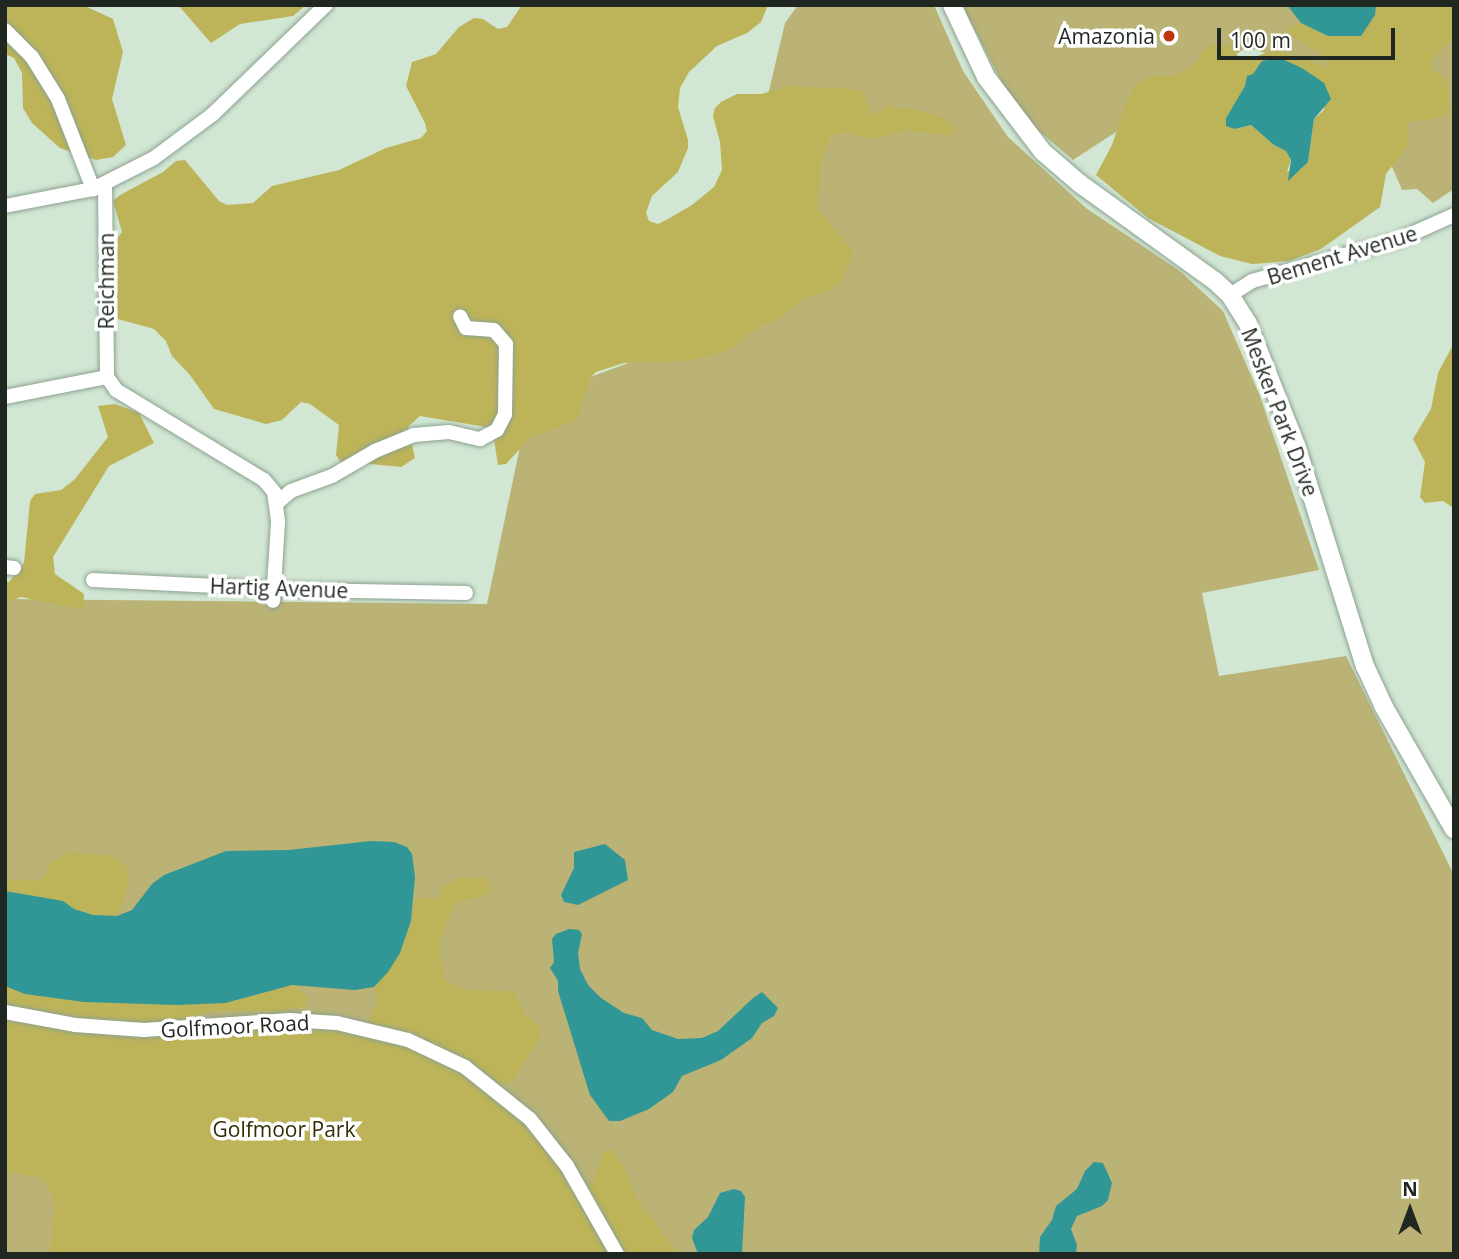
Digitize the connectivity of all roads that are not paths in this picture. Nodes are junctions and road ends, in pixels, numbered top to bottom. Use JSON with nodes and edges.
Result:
{"nodes":[{"id":1,"x":326,"y":5,"type":"edge"},
{"id":2,"x":952,"y":5,"type":"edge"},
{"id":3,"x":5,"y":30,"type":"edge"},
{"id":4,"x":99,"y":187,"type":"junction"},
{"id":5,"x":5,"y":206,"type":"edge"},
{"id":6,"x":1454,"y":215,"type":"edge"},
{"id":7,"x":1230,"y":295,"type":"junction"},
{"id":8,"x":460,"y":316,"type":"dead end"},
{"id":9,"x":107,"y":377,"type":"junction"},
{"id":10,"x":5,"y":397,"type":"edge"},
{"id":11,"x":277,"y":503,"type":"junction"},
{"id":12,"x":93,"y":580,"type":"dead end"},
{"id":13,"x":466,"y":593,"type":"dead end"},
{"id":14,"x":273,"y":594,"type":"junction"},
{"id":15,"x":1454,"y":829,"type":"edge"},
{"id":16,"x":5,"y":1012,"type":"edge"},
{"id":17,"x":617,"y":1254,"type":"edge"}],
"edges":[{"from":1,"to":4,"type":"street"},
{"from":2,"to":7,"type":"street","name":"Mesker Park Drive"},
{"from":3,"to":4,"type":"street","name":"Reichman"},
{"from":4,"to":5,"type":"street"},
{"from":4,"to":9,"type":"street","name":"Reichman"},
{"from":6,"to":7,"type":"street","name":"Bement Avenue"},
{"from":7,"to":15,"type":"street","name":"Mesker Park Drive"},
{"from":8,"to":11,"type":"street"},
{"from":9,"to":10,"type":"street"},
{"from":9,"to":11,"type":"street"},
{"from":11,"to":14,"type":"street"},
{"from":12,"to":14,"type":"street","name":"Hartig Avenue"},
{"from":13,"to":14,"type":"street","name":"Hartig Avenue"},
{"from":16,"to":17,"type":"street","name":"Golfmoor Road"}]}
